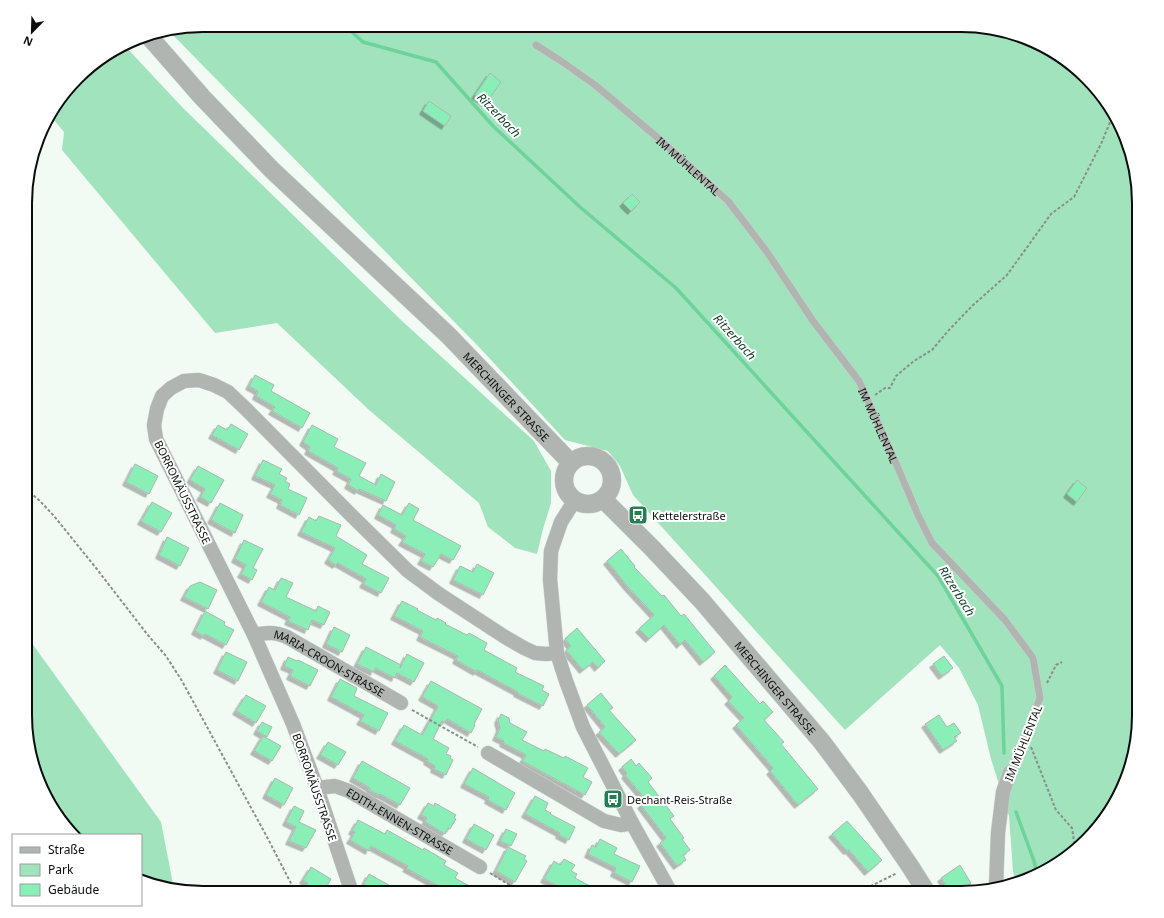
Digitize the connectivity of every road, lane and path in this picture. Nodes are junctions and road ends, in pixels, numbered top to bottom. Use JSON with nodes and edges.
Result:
{"nodes":[{"id":1,"x":152,"y":40,"type":"edge"},
{"id":2,"x":536,"y":45,"type":"dead end"},
{"id":3,"x":1111,"y":120,"type":"edge"},
{"id":4,"x":868,"y":400,"type":"junction"},
{"id":5,"x":571,"y":463,"type":"junction"},
{"id":6,"x":32,"y":494,"type":"edge"},
{"id":7,"x":603,"y":499,"type":"junction"},
{"id":8,"x":575,"y":500,"type":"junction"},
{"id":9,"x":254,"y":634,"type":"junction"},
{"id":10,"x":557,"y":653,"type":"junction"},
{"id":11,"x":1062,"y":662,"type":"dead end"},
{"id":12,"x":1040,"y":698,"type":"junction"},
{"id":13,"x":401,"y":703,"type":"joint"},
{"id":14,"x":1032,"y":740,"type":"dead end"},
{"id":15,"x":488,"y":753,"type":"joint"},
{"id":16,"x":1010,"y":772,"type":"joint"},
{"id":17,"x":317,"y":788,"type":"junction"},
{"id":18,"x":632,"y":823,"type":"junction"},
{"id":19,"x":1074,"y":844,"type":"edge"},
{"id":20,"x":910,"y":866,"type":"junction"},
{"id":21,"x":480,"y":867,"type":"joint"},
{"id":22,"x":996,"y":883,"type":"edge"},
{"id":23,"x":292,"y":886,"type":"edge"},
{"id":24,"x":350,"y":886,"type":"edge"},
{"id":25,"x":511,"y":886,"type":"edge"},
{"id":26,"x":667,"y":886,"type":"edge"},
{"id":27,"x":871,"y":886,"type":"edge"},
{"id":28,"x":923,"y":886,"type":"edge"}],
"edges":[{"from":1,"to":5,"type":"street","name":"MERCHINGER STRASSE"},
{"from":2,"to":4,"type":"lane","name":"IM MÜHLENTAL"},
{"from":3,"to":4,"type":"path"},
{"from":4,"to":12,"type":"lane","name":"IM MÜHLENTAL"},
{"from":5,"to":7,"type":"street"},
{"from":5,"to":8,"type":"street"},
{"from":6,"to":23,"type":"path"},
{"from":7,"to":8,"type":"street"},
{"from":7,"to":20,"type":"street","name":"MERCHINGER STRASSE"},
{"from":8,"to":10,"type":"street"},
{"from":9,"to":10,"type":"street","name":"BORROMÄUSSTRASSE"},
{"from":9,"to":13,"type":"street","name":"MARIA-CROON-STRASSE"},
{"from":9,"to":17,"type":"street","name":"BORROMÄUSSTRASSE"},
{"from":10,"to":18,"type":"street"},
{"from":11,"to":12,"type":"path"},
{"from":12,"to":16,"type":"lane","name":"IM MÜHLENTAL"},
{"from":13,"to":15,"type":"path"},
{"from":14,"to":19,"type":"path"},
{"from":15,"to":18,"type":"street"},
{"from":16,"to":22,"type":"street","name":"IM MÜHLENTAL"},
{"from":17,"to":21,"type":"street","name":"EDITH-ENNEN-STRASSE"},
{"from":17,"to":24,"type":"street","name":"BORROMÄUSSTRASSE"},
{"from":18,"to":26,"type":"street"},
{"from":20,"to":27,"type":"path"},
{"from":20,"to":28,"type":"street","name":"MERCHINGER STRASSE"},
{"from":21,"to":25,"type":"path"}]}
